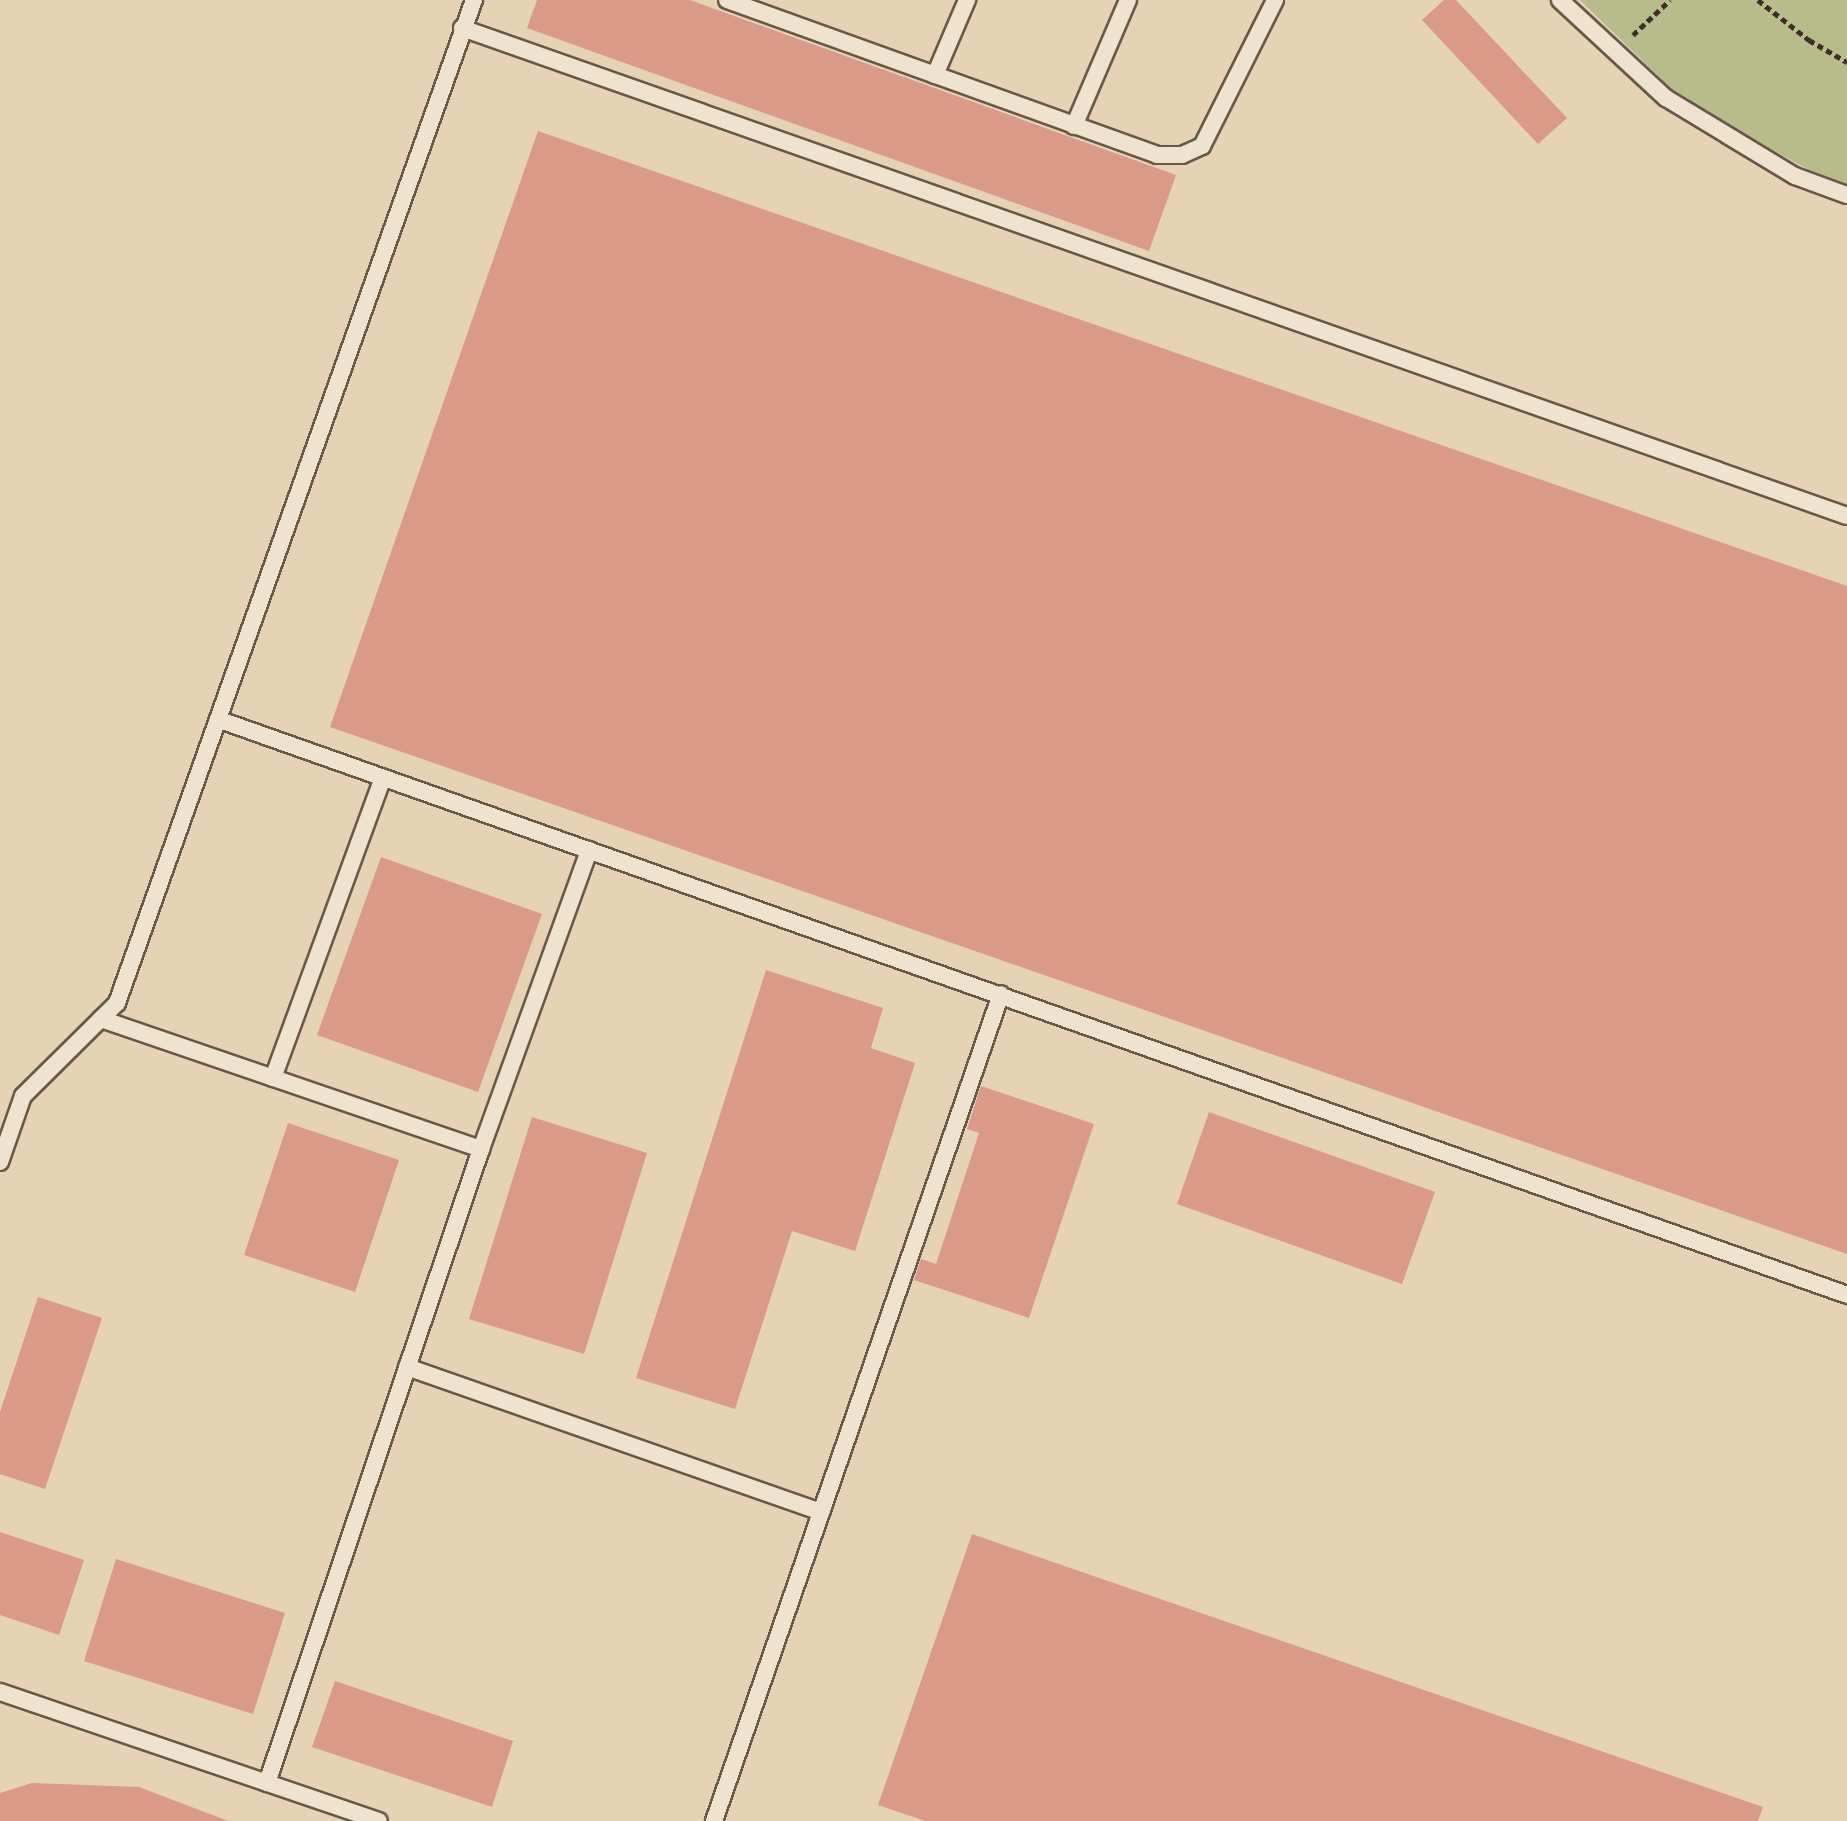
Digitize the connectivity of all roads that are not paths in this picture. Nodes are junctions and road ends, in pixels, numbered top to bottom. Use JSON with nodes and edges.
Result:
{"nodes":[{"id":1,"x":474,"y":0,"type":"edge"},
{"id":2,"x":727,"y":0,"type":"edge"},
{"id":3,"x":967,"y":0,"type":"edge"},
{"id":4,"x":1128,"y":0,"type":"edge"},
{"id":5,"x":1275,"y":0,"type":"edge"},
{"id":6,"x":1560,"y":0,"type":"edge"},
{"id":7,"x":462,"y":28,"type":"junction"},
{"id":8,"x":935,"y":75,"type":"junction"},
{"id":9,"x":1074,"y":126,"type":"junction"},
{"id":10,"x":1847,"y":195,"type":"edge"},
{"id":11,"x":1847,"y":516,"type":"edge"},
{"id":12,"x":220,"y":720,"type":"junction"},
{"id":13,"x":383,"y":777,"type":"junction"},
{"id":14,"x":589,"y":850,"type":"junction"},
{"id":15,"x":1001,"y":994,"type":"junction"},
{"id":16,"x":101,"y":1019,"type":"junction"},
{"id":17,"x":273,"y":1078,"type":"junction"},
{"id":18,"x":481,"y":1149,"type":"junction"},
{"id":19,"x":0,"y":1162,"type":"edge"},
{"id":20,"x":1847,"y":1295,"type":"edge"},
{"id":21,"x":407,"y":1367,"type":"junction"},
{"id":22,"x":821,"y":1512,"type":"junction"},
{"id":23,"x":0,"y":1692,"type":"edge"},
{"id":24,"x":267,"y":1783,"type":"junction"},
{"id":25,"x":379,"y":1821,"type":"edge"},
{"id":26,"x":714,"y":1821,"type":"edge"}],
"edges":[{"from":1,"to":7,"type":"lane"},
{"from":2,"to":8,"type":"lane"},
{"from":3,"to":8,"type":"lane"},
{"from":4,"to":9,"type":"lane"},
{"from":5,"to":9,"type":"lane"},
{"from":6,"to":10,"type":"lane"},
{"from":7,"to":11,"type":"lane"},
{"from":7,"to":12,"type":"lane"},
{"from":8,"to":9,"type":"lane"},
{"from":12,"to":13,"type":"lane"},
{"from":12,"to":16,"type":"lane"},
{"from":13,"to":14,"type":"lane"},
{"from":13,"to":17,"type":"lane"},
{"from":14,"to":15,"type":"lane"},
{"from":14,"to":18,"type":"lane"},
{"from":15,"to":20,"type":"lane"},
{"from":15,"to":22,"type":"lane"},
{"from":16,"to":17,"type":"lane"},
{"from":16,"to":19,"type":"lane"},
{"from":17,"to":18,"type":"lane"},
{"from":18,"to":21,"type":"lane"},
{"from":21,"to":22,"type":"lane"},
{"from":21,"to":24,"type":"lane"},
{"from":22,"to":26,"type":"lane"},
{"from":23,"to":24,"type":"lane"},
{"from":24,"to":25,"type":"lane"}]}
